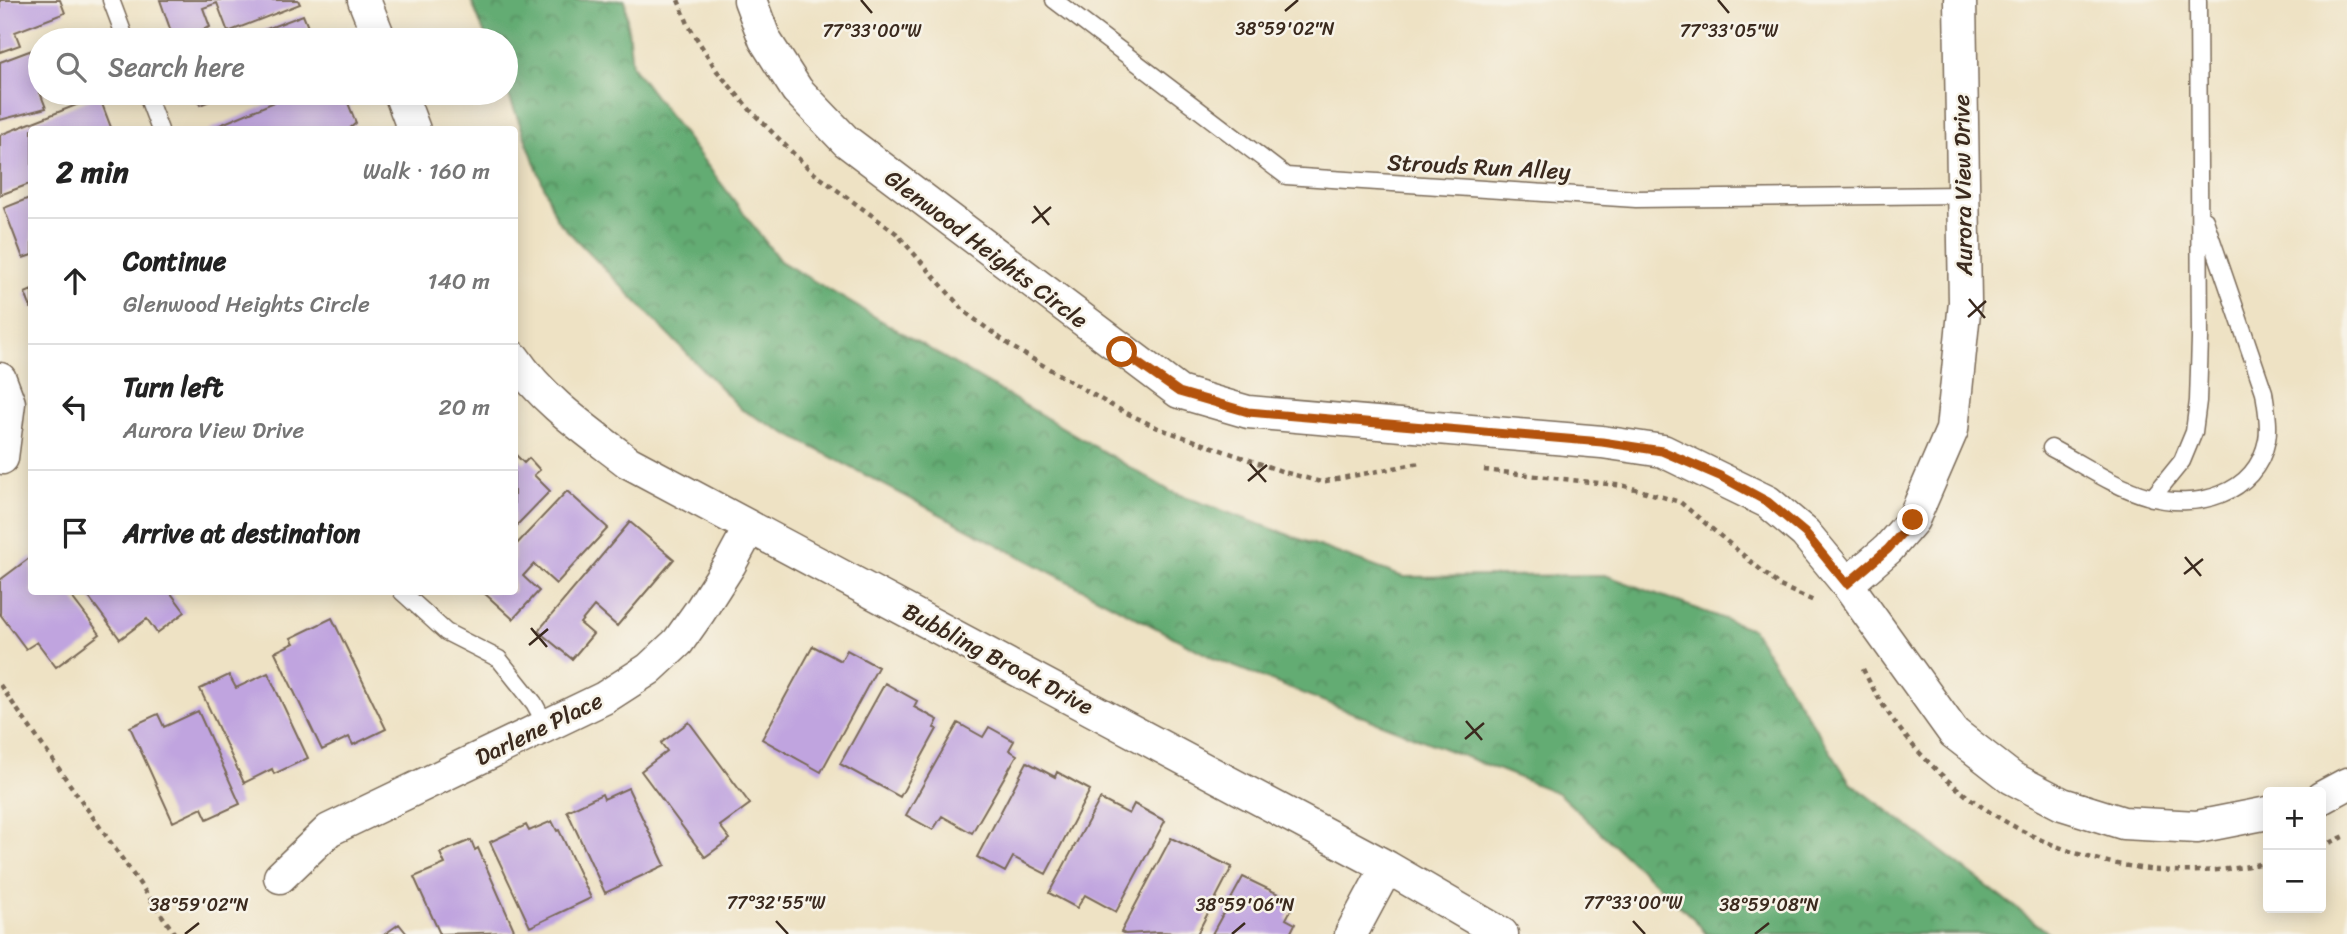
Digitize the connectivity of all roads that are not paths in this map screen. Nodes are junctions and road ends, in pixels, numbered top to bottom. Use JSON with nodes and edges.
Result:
{"nodes":[{"id":1,"x":111,"y":0,"type":"edge"},
{"id":2,"x":364,"y":0,"type":"edge"},
{"id":3,"x":750,"y":0,"type":"edge"},
{"id":4,"x":1054,"y":0,"type":"edge"},
{"id":5,"x":1960,"y":0,"type":"edge"},
{"id":6,"x":2199,"y":0,"type":"edge"},
{"id":7,"x":122,"y":28,"type":"edge"},
{"id":8,"x":375,"y":28,"type":"edge"},
{"id":9,"x":151,"y":105,"type":"edge"},
{"id":10,"x":405,"y":105,"type":"edge"},
{"id":11,"x":158,"y":126,"type":"edge"},
{"id":12,"x":412,"y":126,"type":"edge"},
{"id":13,"x":1961,"y":195,"type":"junction"},
{"id":14,"x":2200,"y":205,"type":"junction"},
{"id":15,"x":518,"y":364,"type":"edge"},
{"id":16,"x":0,"y":379,"type":"edge"},
{"id":17,"x":2051,"y":448,"type":"dead end"},
{"id":18,"x":2,"y":458,"type":"dead end"},
{"id":19,"x":2152,"y":498,"type":"junction"},
{"id":20,"x":750,"y":527,"type":"junction"},
{"id":21,"x":1847,"y":584,"type":"junction"},
{"id":22,"x":405,"y":595,"type":"edge"},
{"id":23,"x":546,"y":725,"type":"junction"},
{"id":24,"x":2347,"y":784,"type":"edge"},
{"id":25,"x":2326,"y":795,"type":"edge"},
{"id":26,"x":2263,"y":814,"type":"edge"},
{"id":27,"x":1387,"y":867,"type":"junction"},
{"id":28,"x":280,"y":877,"type":"dead end"},
{"id":29,"x":1351,"y":934,"type":"edge"},
{"id":30,"x":1502,"y":934,"type":"edge"}],
"edges":[{"from":1,"to":7,"type":"lane"},
{"from":2,"to":8,"type":"street"},
{"from":3,"to":21,"type":"street","name":"Glenwood Heights Circle"},
{"from":4,"to":13,"type":"lane","name":"Strouds Run Alley"},
{"from":5,"to":13,"type":"street","name":"Aurora View Drive"},
{"from":6,"to":14,"type":"lane"},
{"from":9,"to":11,"type":"lane"},
{"from":10,"to":12,"type":"street"},
{"from":13,"to":21,"type":"street","name":"Aurora View Drive"},
{"from":14,"to":19,"type":"lane"},
{"from":14,"to":19,"type":"lane"},
{"from":15,"to":20,"type":"street","name":"Bubbling Brook Drive"},
{"from":16,"to":18,"type":"street"},
{"from":17,"to":19,"type":"lane"},
{"from":20,"to":23,"type":"street","name":"Darlene Place"},
{"from":20,"to":27,"type":"street","name":"Bubbling Brook Drive"},
{"from":21,"to":26,"type":"street","name":"Glenwood Heights Circle"},
{"from":22,"to":23,"type":"lane"},
{"from":23,"to":28,"type":"street","name":"Darlene Place"},
{"from":24,"to":25,"type":"street"},
{"from":27,"to":29,"type":"street"},
{"from":27,"to":30,"type":"street","name":"Bubbling Brook Drive"}]}
